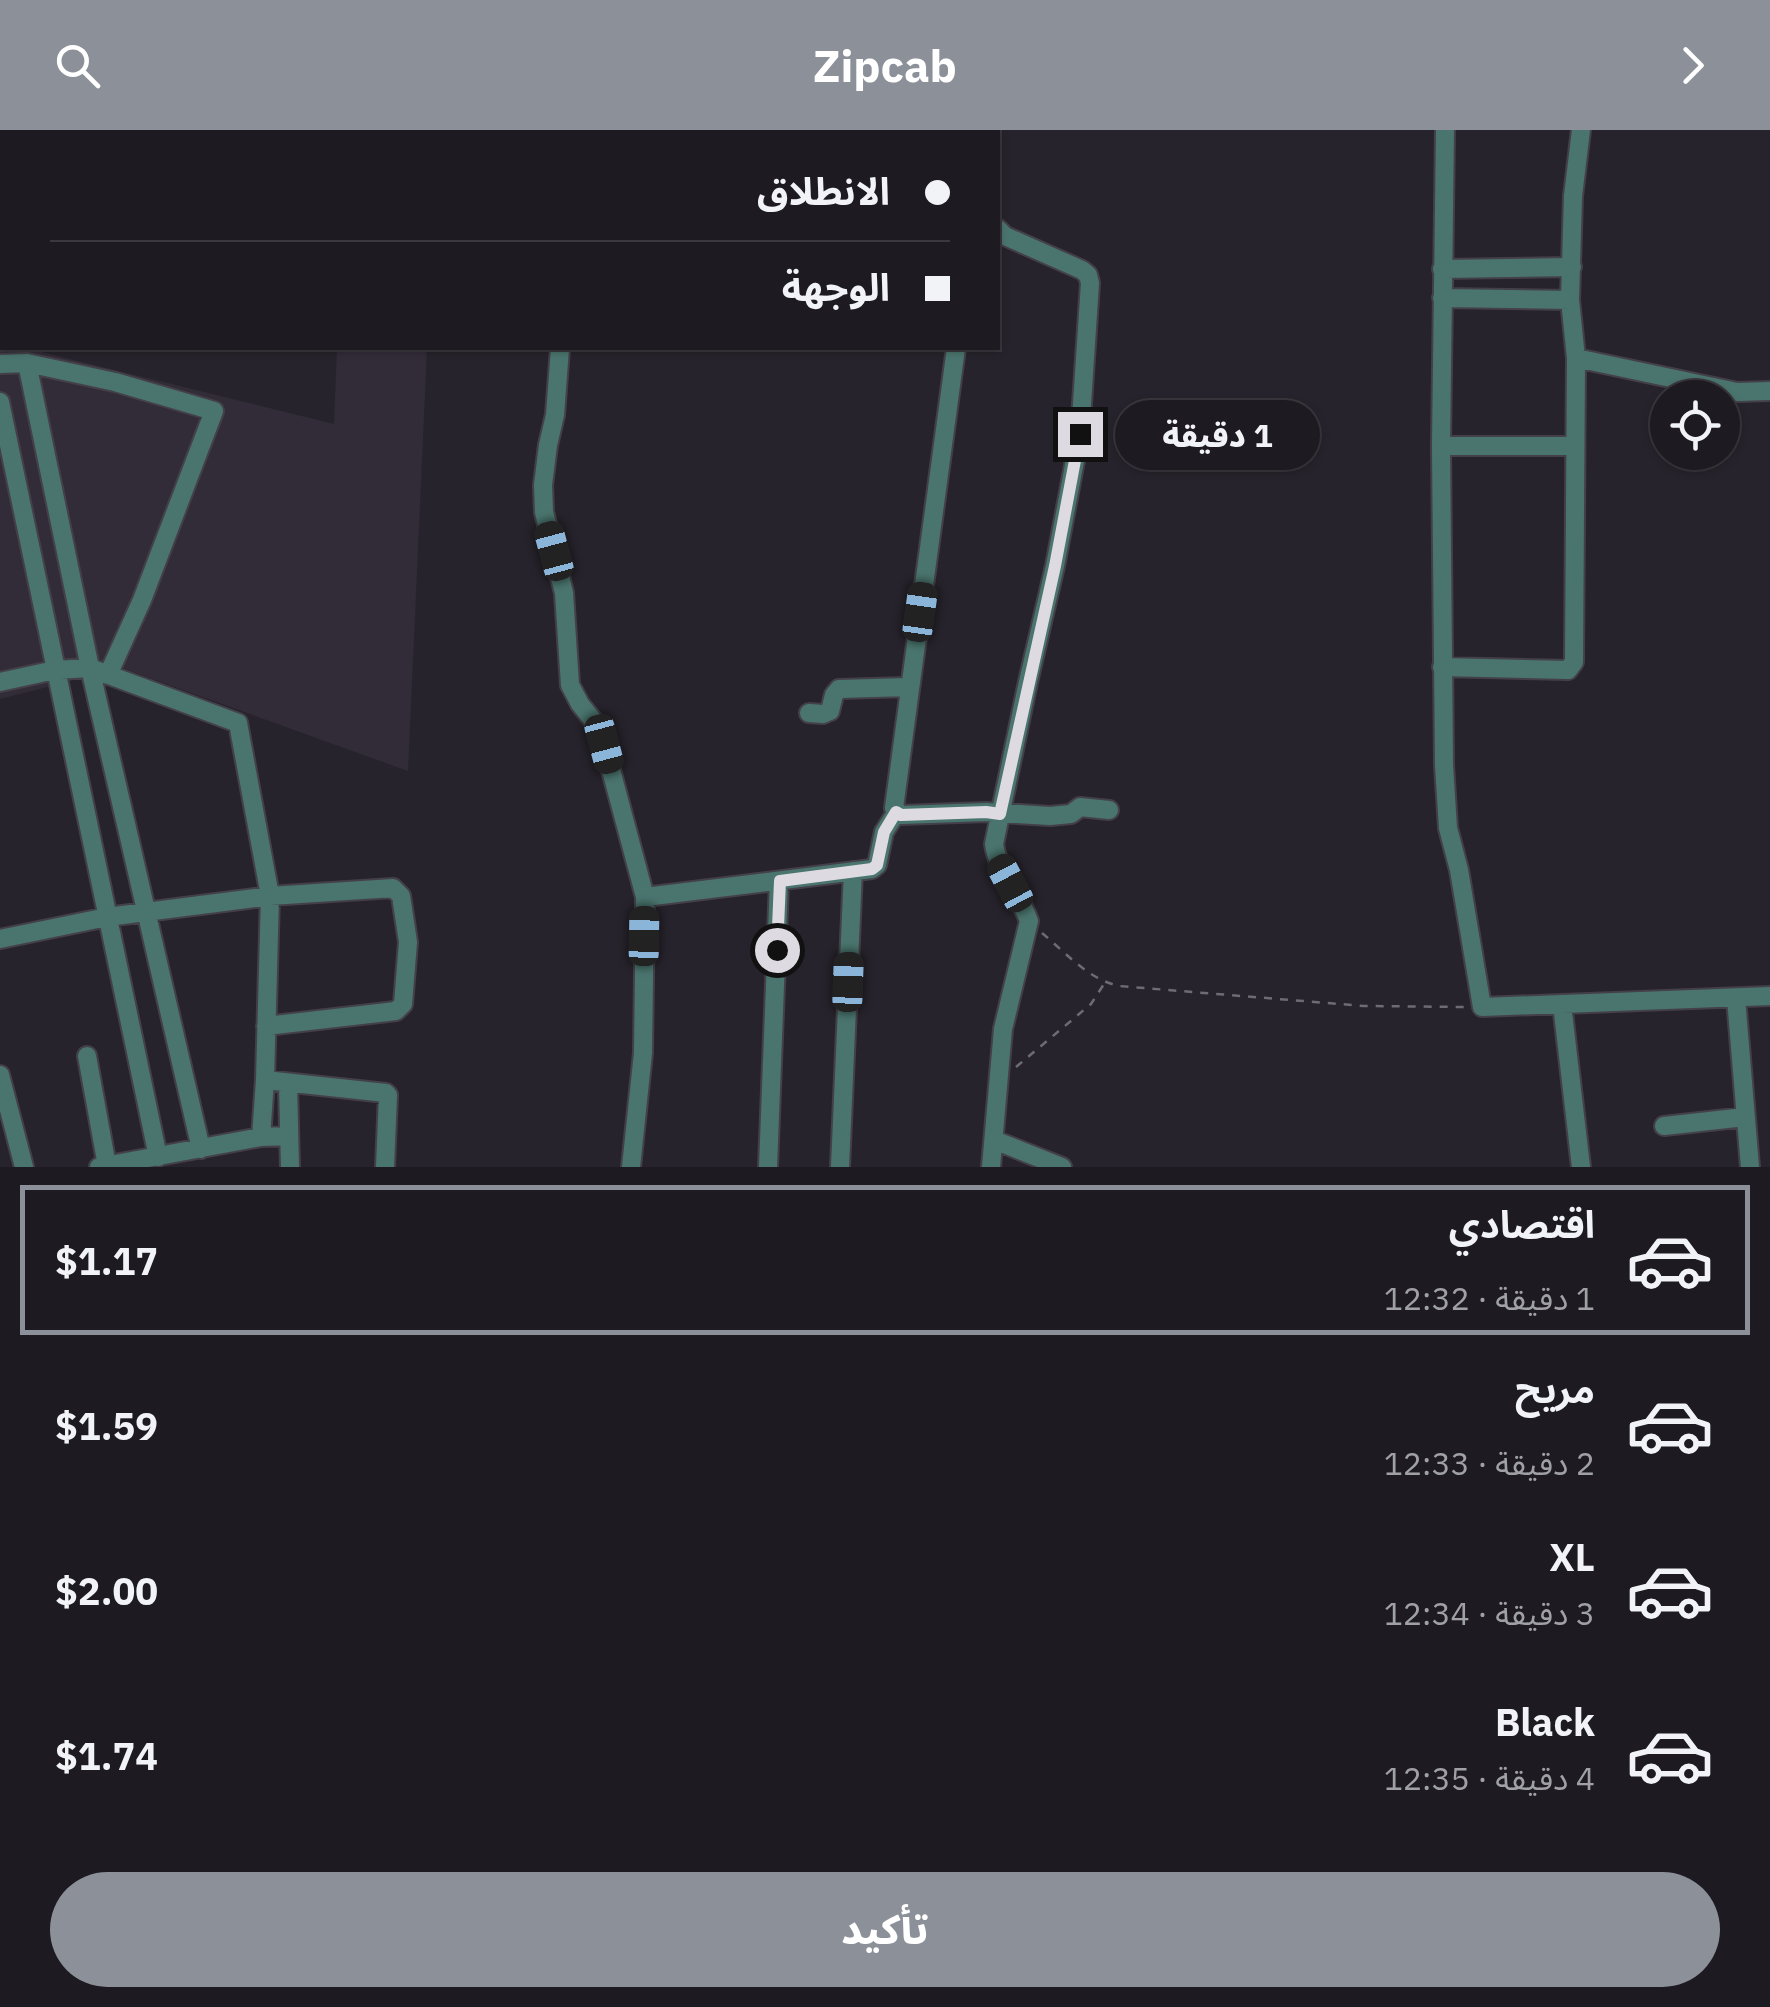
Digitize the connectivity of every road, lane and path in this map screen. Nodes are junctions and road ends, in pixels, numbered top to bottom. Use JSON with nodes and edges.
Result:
{"nodes":[{"id":1,"x":1446,"y":130,"type":"edge"},
{"id":2,"x":1581,"y":130,"type":"edge"},
{"id":3,"x":1000,"y":231,"type":"edge"},
{"id":4,"x":1572,"y":266,"type":"junction"},
{"id":5,"x":1442,"y":269,"type":"junction"},
{"id":6,"x":1442,"y":298,"type":"junction"},
{"id":7,"x":1570,"y":300,"type":"junction"},
{"id":8,"x":560,"y":350,"type":"edge"},
{"id":9,"x":956,"y":350,"type":"edge"},
{"id":10,"x":1576,"y":358,"type":"junction"},
{"id":11,"x":27,"y":363,"type":"junction"},
{"id":12,"x":0,"y":364,"type":"edge"},
{"id":13,"x":1770,"y":391,"type":"edge"},
{"id":14,"x":0,"y":402,"type":"edge"},
{"id":15,"x":1441,"y":446,"type":"junction"},
{"id":16,"x":1574,"y":446,"type":"junction"},
{"id":17,"x":1442,"y":667,"type":"junction"},
{"id":18,"x":55,"y":670,"type":"junction"},
{"id":19,"x":99,"y":672,"type":"junction"},
{"id":20,"x":0,"y":682,"type":"edge"},
{"id":21,"x":909,"y":687,"type":"junction"},
{"id":22,"x":808,"y":713,"type":"dead end"},
{"id":23,"x":1109,"y":810,"type":"dead end"},
{"id":24,"x":896,"y":812,"type":"junction"},
{"id":25,"x":1000,"y":814,"type":"junction"},
{"id":26,"x":854,"y":872,"type":"junction"},
{"id":27,"x":780,"y":881,"type":"junction"},
{"id":28,"x":270,"y":896,"type":"junction"},
{"id":29,"x":645,"y":897,"type":"junction"},
{"id":30,"x":145,"y":913,"type":"junction"},
{"id":31,"x":107,"y":917,"type":"junction"},
{"id":32,"x":1029,"y":921,"type":"junction"},
{"id":33,"x":0,"y":939,"type":"edge"},
{"id":34,"x":1105,"y":982,"type":"junction"},
{"id":35,"x":1770,"y":996,"type":"edge"},
{"id":36,"x":1736,"y":998,"type":"junction"},
{"id":37,"x":1562,"y":1004,"type":"junction"},
{"id":38,"x":1482,"y":1007,"type":"junction"},
{"id":39,"x":266,"y":1026,"type":"junction"},
{"id":40,"x":87,"y":1056,"type":"dead end"},
{"id":41,"x":1000,"y":1069,"type":"junction"},
{"id":42,"x":0,"y":1075,"type":"edge"},
{"id":43,"x":265,"y":1080,"type":"junction"},
{"id":44,"x":288,"y":1083,"type":"junction"},
{"id":45,"x":1746,"y":1117,"type":"junction"},
{"id":46,"x":1664,"y":1126,"type":"dead end"},
{"id":47,"x":288,"y":1136,"type":"junction"},
{"id":48,"x":262,"y":1137,"type":"junction"},
{"id":49,"x":994,"y":1140,"type":"junction"},
{"id":50,"x":201,"y":1149,"type":"junction"},
{"id":51,"x":158,"y":1157,"type":"junction"},
{"id":52,"x":103,"y":1166,"type":"edge"},
{"id":53,"x":24,"y":1167,"type":"edge"},
{"id":54,"x":290,"y":1167,"type":"edge"},
{"id":55,"x":385,"y":1167,"type":"edge"},
{"id":56,"x":631,"y":1167,"type":"edge"},
{"id":57,"x":768,"y":1167,"type":"edge"},
{"id":58,"x":840,"y":1167,"type":"edge"},
{"id":59,"x":992,"y":1167,"type":"edge"},
{"id":60,"x":1062,"y":1167,"type":"edge"},
{"id":61,"x":1581,"y":1167,"type":"edge"},
{"id":62,"x":1750,"y":1167,"type":"edge"}],
"edges":[{"from":1,"to":5,"type":"street"},
{"from":2,"to":4,"type":"street"},
{"from":3,"to":25,"type":"street"},
{"from":4,"to":5,"type":"street"},
{"from":4,"to":7,"type":"street"},
{"from":5,"to":6,"type":"street"},
{"from":6,"to":7,"type":"street"},
{"from":6,"to":15,"type":"street"},
{"from":7,"to":10,"type":"street"},
{"from":8,"to":29,"type":"street"},
{"from":9,"to":21,"type":"street"},
{"from":10,"to":13,"type":"street"},
{"from":10,"to":16,"type":"street"},
{"from":11,"to":12,"type":"street"},
{"from":11,"to":19,"type":"street"},
{"from":11,"to":19,"type":"street"},
{"from":14,"to":18,"type":"street"},
{"from":15,"to":16,"type":"street"},
{"from":15,"to":17,"type":"street"},
{"from":16,"to":17,"type":"street"},
{"from":17,"to":38,"type":"street"},
{"from":18,"to":19,"type":"street"},
{"from":18,"to":20,"type":"street"},
{"from":18,"to":31,"type":"street"},
{"from":19,"to":28,"type":"street"},
{"from":19,"to":30,"type":"street"},
{"from":21,"to":22,"type":"street"},
{"from":21,"to":24,"type":"street"},
{"from":23,"to":25,"type":"street"},
{"from":24,"to":25,"type":"street"},
{"from":24,"to":26,"type":"street"},
{"from":25,"to":32,"type":"street"},
{"from":26,"to":27,"type":"street"},
{"from":26,"to":58,"type":"street"},
{"from":27,"to":29,"type":"street"},
{"from":27,"to":57,"type":"street"},
{"from":28,"to":30,"type":"street"},
{"from":28,"to":39,"type":"street"},
{"from":28,"to":39,"type":"street"},
{"from":29,"to":56,"type":"street"},
{"from":30,"to":31,"type":"street"},
{"from":30,"to":50,"type":"street"},
{"from":31,"to":33,"type":"street"},
{"from":31,"to":51,"type":"street"},
{"from":32,"to":34,"type":"path"},
{"from":32,"to":41,"type":"street"},
{"from":34,"to":38,"type":"path"},
{"from":34,"to":41,"type":"path"},
{"from":35,"to":36,"type":"street"},
{"from":36,"to":37,"type":"street"},
{"from":36,"to":45,"type":"street"},
{"from":37,"to":38,"type":"street"},
{"from":37,"to":61,"type":"street"},
{"from":39,"to":43,"type":"street"},
{"from":40,"to":52,"type":"street"},
{"from":41,"to":49,"type":"street"},
{"from":42,"to":53,"type":"street"},
{"from":43,"to":44,"type":"street"},
{"from":43,"to":48,"type":"street"},
{"from":44,"to":47,"type":"street"},
{"from":44,"to":55,"type":"street"},
{"from":45,"to":46,"type":"street"},
{"from":45,"to":62,"type":"street"},
{"from":47,"to":48,"type":"street"},
{"from":47,"to":54,"type":"street"},
{"from":48,"to":50,"type":"street"},
{"from":49,"to":59,"type":"street"},
{"from":49,"to":60,"type":"street"},
{"from":50,"to":51,"type":"street"},
{"from":51,"to":52,"type":"street"}]}
